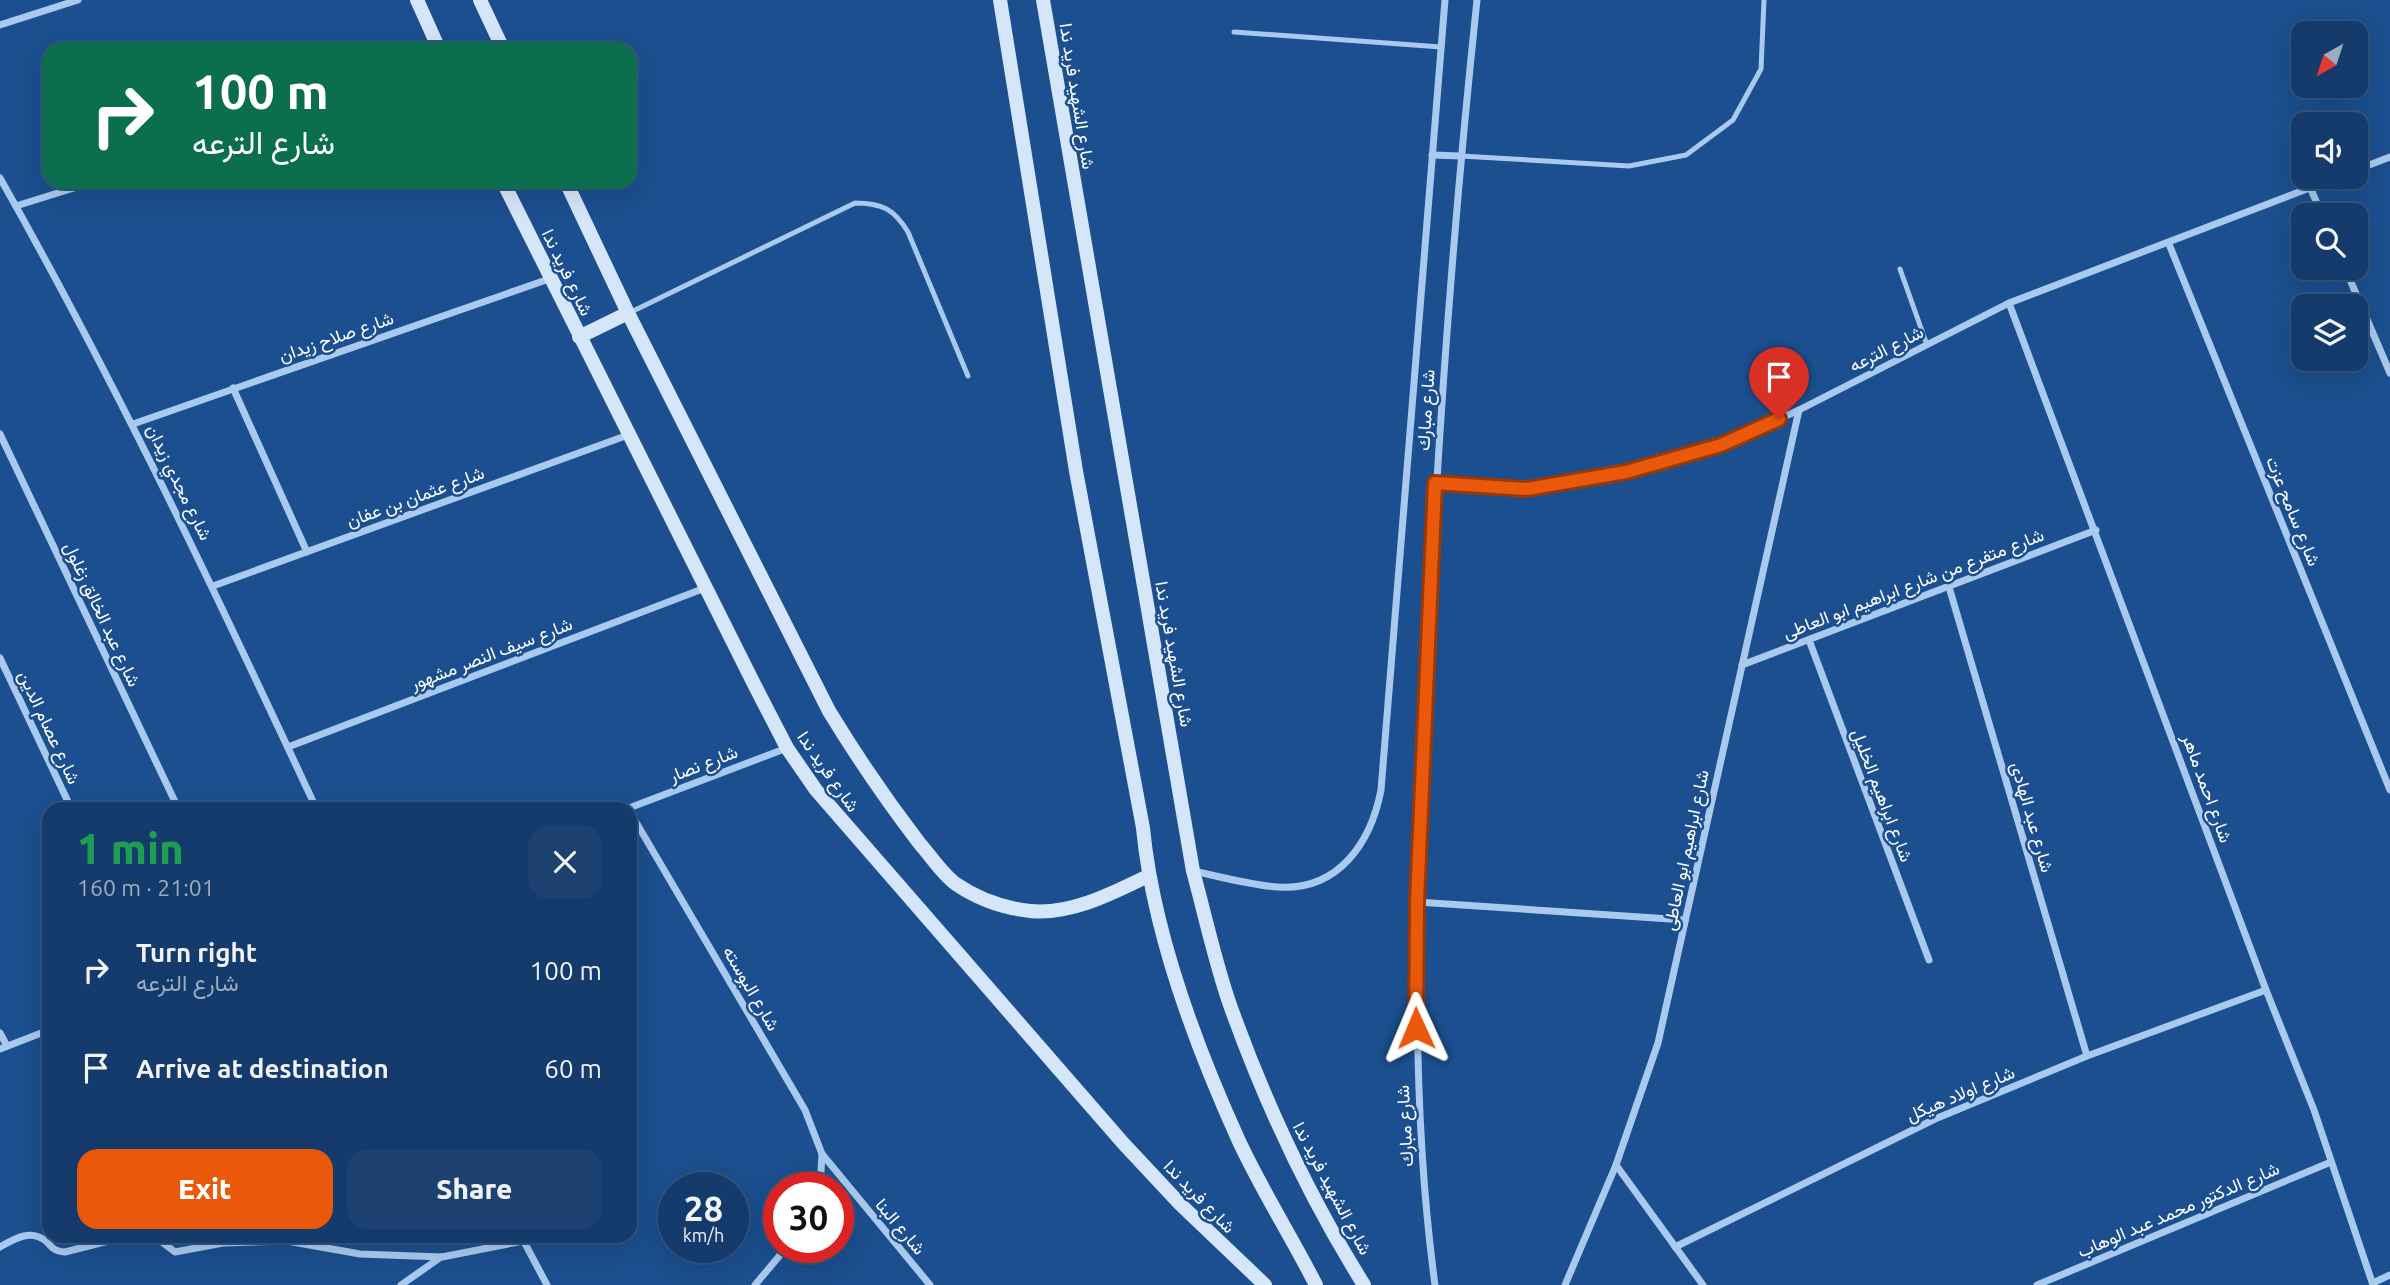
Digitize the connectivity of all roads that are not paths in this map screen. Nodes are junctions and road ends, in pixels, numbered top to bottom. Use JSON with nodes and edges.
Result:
{"nodes":[{"id":1,"x":78,"y":0,"type":"edge"},
{"id":2,"x":416,"y":0,"type":"edge"},
{"id":3,"x":480,"y":0,"type":"edge"},
{"id":4,"x":1000,"y":0,"type":"edge"},
{"id":5,"x":1043,"y":0,"type":"edge"},
{"id":6,"x":1445,"y":0,"type":"edge"},
{"id":7,"x":1477,"y":0,"type":"edge"},
{"id":8,"x":1764,"y":0,"type":"edge"},
{"id":9,"x":0,"y":25,"type":"edge"},
{"id":10,"x":1234,"y":32,"type":"dead end"},
{"id":11,"x":436,"y":42,"type":"edge"},
{"id":12,"x":500,"y":42,"type":"edge"},
{"id":13,"x":1441,"y":47,"type":"junction"},
{"id":14,"x":1432,"y":155,"type":"junction"},
{"id":15,"x":1461,"y":156,"type":"junction"},
{"id":16,"x":2390,"y":157,"type":"edge"},
{"id":17,"x":2368,"y":165,"type":"edge"},
{"id":18,"x":0,"y":177,"type":"edge"},
{"id":19,"x":71,"y":189,"type":"edge"},
{"id":20,"x":505,"y":189,"type":"edge"},
{"id":21,"x":569,"y":189,"type":"edge"},
{"id":22,"x":2305,"y":189,"type":"edge"},
{"id":23,"x":16,"y":206,"type":"junction"},
{"id":24,"x":2169,"y":244,"type":"junction"},
{"id":25,"x":1900,"y":269,"type":"dead end"},
{"id":26,"x":549,"y":279,"type":"junction"},
{"id":27,"x":2350,"y":280,"type":"edge"},
{"id":28,"x":2009,"y":303,"type":"junction"},
{"id":29,"x":628,"y":313,"type":"junction"},
{"id":30,"x":579,"y":337,"type":"junction"},
{"id":31,"x":1927,"y":345,"type":"junction"},
{"id":32,"x":2390,"y":373,"type":"edge"},
{"id":33,"x":968,"y":376,"type":"dead end"},
{"id":34,"x":233,"y":388,"type":"junction"},
{"id":35,"x":1799,"y":410,"type":"junction"},
{"id":36,"x":133,"y":424,"type":"junction"},
{"id":37,"x":0,"y":434,"type":"edge"},
{"id":38,"x":628,"y":435,"type":"junction"},
{"id":39,"x":1435,"y":483,"type":"junction"},
{"id":40,"x":2096,"y":530,"type":"junction"},
{"id":41,"x":307,"y":552,"type":"junction"},
{"id":42,"x":213,"y":586,"type":"junction"},
{"id":43,"x":1949,"y":587,"type":"junction"},
{"id":44,"x":705,"y":588,"type":"junction"},
{"id":45,"x":1809,"y":640,"type":"junction"},
{"id":46,"x":0,"y":658,"type":"edge"},
{"id":47,"x":1742,"y":665,"type":"junction"},
{"id":48,"x":288,"y":747,"type":"junction"},
{"id":49,"x":787,"y":748,"type":"junction"},
{"id":50,"x":2390,"y":790,"type":"edge"},
{"id":51,"x":68,"y":802,"type":"edge"},
{"id":52,"x":175,"y":802,"type":"edge"},
{"id":53,"x":313,"y":802,"type":"edge"},
{"id":54,"x":637,"y":807,"type":"edge"},
{"id":55,"x":637,"y":822,"type":"edge"},
{"id":56,"x":1193,"y":871,"type":"junction"},
{"id":57,"x":1148,"y":876,"type":"junction"},
{"id":58,"x":1417,"y":902,"type":"junction"},
{"id":59,"x":1685,"y":920,"type":"junction"},
{"id":60,"x":1929,"y":960,"type":"dead end"},
{"id":61,"x":2266,"y":990,"type":"junction"},
{"id":62,"x":0,"y":1033,"type":"edge"},
{"id":63,"x":42,"y":1033,"type":"edge"},
{"id":64,"x":3,"y":1048,"type":"edge"},
{"id":65,"x":2087,"y":1056,"type":"junction"},
{"id":66,"x":821,"y":1154,"type":"junction"},
{"id":67,"x":2331,"y":1162,"type":"junction"},
{"id":68,"x":1616,"y":1165,"type":"junction"},
{"id":69,"x":820,"y":1172,"type":"edge"},
{"id":70,"x":42,"y":1240,"type":"edge"},
{"id":71,"x":46,"y":1243,"type":"edge"},
{"id":72,"x":100,"y":1243,"type":"edge"},
{"id":73,"x":163,"y":1243,"type":"edge"},
{"id":74,"x":235,"y":1243,"type":"edge"},
{"id":75,"x":309,"y":1243,"type":"edge"},
{"id":76,"x":508,"y":1243,"type":"edge"},
{"id":77,"x":525,"y":1243,"type":"edge"},
{"id":78,"x":0,"y":1247,"type":"edge"},
{"id":79,"x":1675,"y":1247,"type":"junction"},
{"id":80,"x":442,"y":1257,"type":"junction"},
{"id":81,"x":773,"y":1263,"type":"edge"},
{"id":82,"x":2390,"y":1275,"type":"edge"},
{"id":83,"x":2373,"y":1284,"type":"edge"},
{"id":84,"x":401,"y":1285,"type":"edge"},
{"id":85,"x":547,"y":1285,"type":"edge"},
{"id":86,"x":755,"y":1285,"type":"edge"},
{"id":87,"x":930,"y":1285,"type":"edge"},
{"id":88,"x":1265,"y":1285,"type":"edge"},
{"id":89,"x":1316,"y":1285,"type":"edge"},
{"id":90,"x":1364,"y":1285,"type":"edge"},
{"id":91,"x":1435,"y":1285,"type":"edge"},
{"id":92,"x":1565,"y":1285,"type":"edge"},
{"id":93,"x":1703,"y":1285,"type":"edge"},
{"id":94,"x":2038,"y":1285,"type":"edge"}],
"edges":[{"from":1,"to":9,"type":"street"},
{"from":2,"to":11,"type":"main road"},
{"from":3,"to":12,"type":"main road"},
{"from":4,"to":57,"type":"main road"},
{"from":5,"to":56,"type":"main road","name":"شارع الشهيد فريد ندا"},
{"from":6,"to":13,"type":"street","name":"شارع مبارك"},
{"from":7,"to":15,"type":"street","name":"شارع مبارك"},
{"from":8,"to":15,"type":"lane"},
{"from":10,"to":13,"type":"lane"},
{"from":13,"to":14,"type":"street","name":"شارع مبارك"},
{"from":14,"to":15,"type":"street"},
{"from":14,"to":56,"type":"street","name":"شارع مبارك"},
{"from":15,"to":39,"type":"street","name":"شارع مبارك"},
{"from":16,"to":17,"type":"street"},
{"from":18,"to":23,"type":"street","name":"شارع مجدي زيدان"},
{"from":19,"to":23,"type":"street"},
{"from":20,"to":26,"type":"main road","name":"شارع فريد ندا"},
{"from":21,"to":29,"type":"main road","name":"شارع فريد ندا"},
{"from":22,"to":24,"type":"street","name":"شارع الترعه"},
{"from":23,"to":36,"type":"street","name":"شارع مجدي زيدان"},
{"from":24,"to":28,"type":"street","name":"شارع الترعه"},
{"from":24,"to":50,"type":"street","name":"شارع سامح عزت"},
{"from":25,"to":31,"type":"lane"},
{"from":26,"to":30,"type":"main road","name":"شارع فريد ندا"},
{"from":26,"to":34,"type":"street","name":"شارع صلاح زيدان"},
{"from":27,"to":32,"type":"street"},
{"from":28,"to":31,"type":"street","name":"شارع الترعه"},
{"from":28,"to":40,"type":"street","name":"شارع احمد ماهر"},
{"from":29,"to":30,"type":"main road"},
{"from":29,"to":33,"type":"lane"},
{"from":29,"to":57,"type":"main road","name":"شارع فريد ندا"},
{"from":30,"to":38,"type":"main road","name":"شارع فريد ندا"},
{"from":31,"to":35,"type":"street","name":"شارع الترعه"},
{"from":34,"to":36,"type":"street","name":"شارع صلاح زيدان"},
{"from":34,"to":41,"type":"street"},
{"from":35,"to":39,"type":"street","name":"شارع الترعه"},
{"from":35,"to":47,"type":"street","name":"شارع ابراهيم ابو العاطى"},
{"from":36,"to":42,"type":"street","name":"شارع مجدي زيدان"},
{"from":37,"to":52,"type":"street","name":"شارع عبد الخالق زغلول"},
{"from":38,"to":41,"type":"street","name":"شارع عثمان بن عفان"},
{"from":38,"to":44,"type":"main road","name":"شارع فريد ندا"},
{"from":39,"to":58,"type":"street","name":"شارع مبارك"},
{"from":40,"to":43,"type":"street","name":"شارع متفرع من شارع ابراهيم ابو العاطى"},
{"from":40,"to":61,"type":"street","name":"شارع احمد ماهر"},
{"from":41,"to":42,"type":"street","name":"شارع عثمان بن عفان"},
{"from":42,"to":48,"type":"street","name":"شارع مجدي زيدان"},
{"from":43,"to":45,"type":"street","name":"شارع متفرع من شارع ابراهيم ابو العاطى"},
{"from":43,"to":65,"type":"street","name":"شارع عبد الهادى"},
{"from":44,"to":48,"type":"street","name":"شارع سيف النصر مشهور"},
{"from":44,"to":49,"type":"main road","name":"شارع فريد ندا"},
{"from":45,"to":47,"type":"street","name":"شارع متفرع من شارع ابراهيم ابو العاطى"},
{"from":45,"to":60,"type":"street","name":"شارع ابراهيم الخليل"},
{"from":46,"to":51,"type":"street","name":"شارع عصام الدين"},
{"from":47,"to":59,"type":"street","name":"شارع ابراهيم ابو العاطى"},
{"from":48,"to":53,"type":"street","name":"شارع مجدي زيدان"},
{"from":49,"to":54,"type":"street","name":"شارع نصار"},
{"from":49,"to":88,"type":"main road","name":"شارع فريد ندا"},
{"from":55,"to":66,"type":"street","name":"شارع البوسته"},
{"from":56,"to":90,"type":"main road","name":"شارع الشهيد فريد ندا"},
{"from":57,"to":89,"type":"main road"},
{"from":58,"to":59,"type":"street"},
{"from":58,"to":91,"type":"street","name":"شارع مبارك"},
{"from":59,"to":68,"type":"street","name":"شارع ابراهيم ابو العاطى"},
{"from":61,"to":65,"type":"street","name":"شارع اولاد هيكل"},
{"from":61,"to":67,"type":"street","name":"شارع احمد ماهر"},
{"from":62,"to":64,"type":"street"},
{"from":63,"to":64,"type":"street"},
{"from":65,"to":79,"type":"street","name":"شارع اولاد هيكل"},
{"from":66,"to":69,"type":"street","name":"شارع البوسته"},
{"from":66,"to":87,"type":"street","name":"شارع البنا"},
{"from":67,"to":83,"type":"street","name":"شارع احمد ماهر"},
{"from":67,"to":94,"type":"street","name":"شارع الدكتور محمد عبد الوهاب"},
{"from":68,"to":79,"type":"street"},
{"from":68,"to":92,"type":"street","name":"شارع ابراهيم ابو العاطى"},
{"from":70,"to":78,"type":"street"},
{"from":71,"to":72,"type":"street"},
{"from":73,"to":74,"type":"street"},
{"from":75,"to":80,"type":"street"},
{"from":76,"to":80,"type":"street"},
{"from":77,"to":85,"type":"street"},
{"from":79,"to":93,"type":"street"},
{"from":80,"to":84,"type":"street"},
{"from":81,"to":86,"type":"street"},
{"from":82,"to":83,"type":"street"}]}
